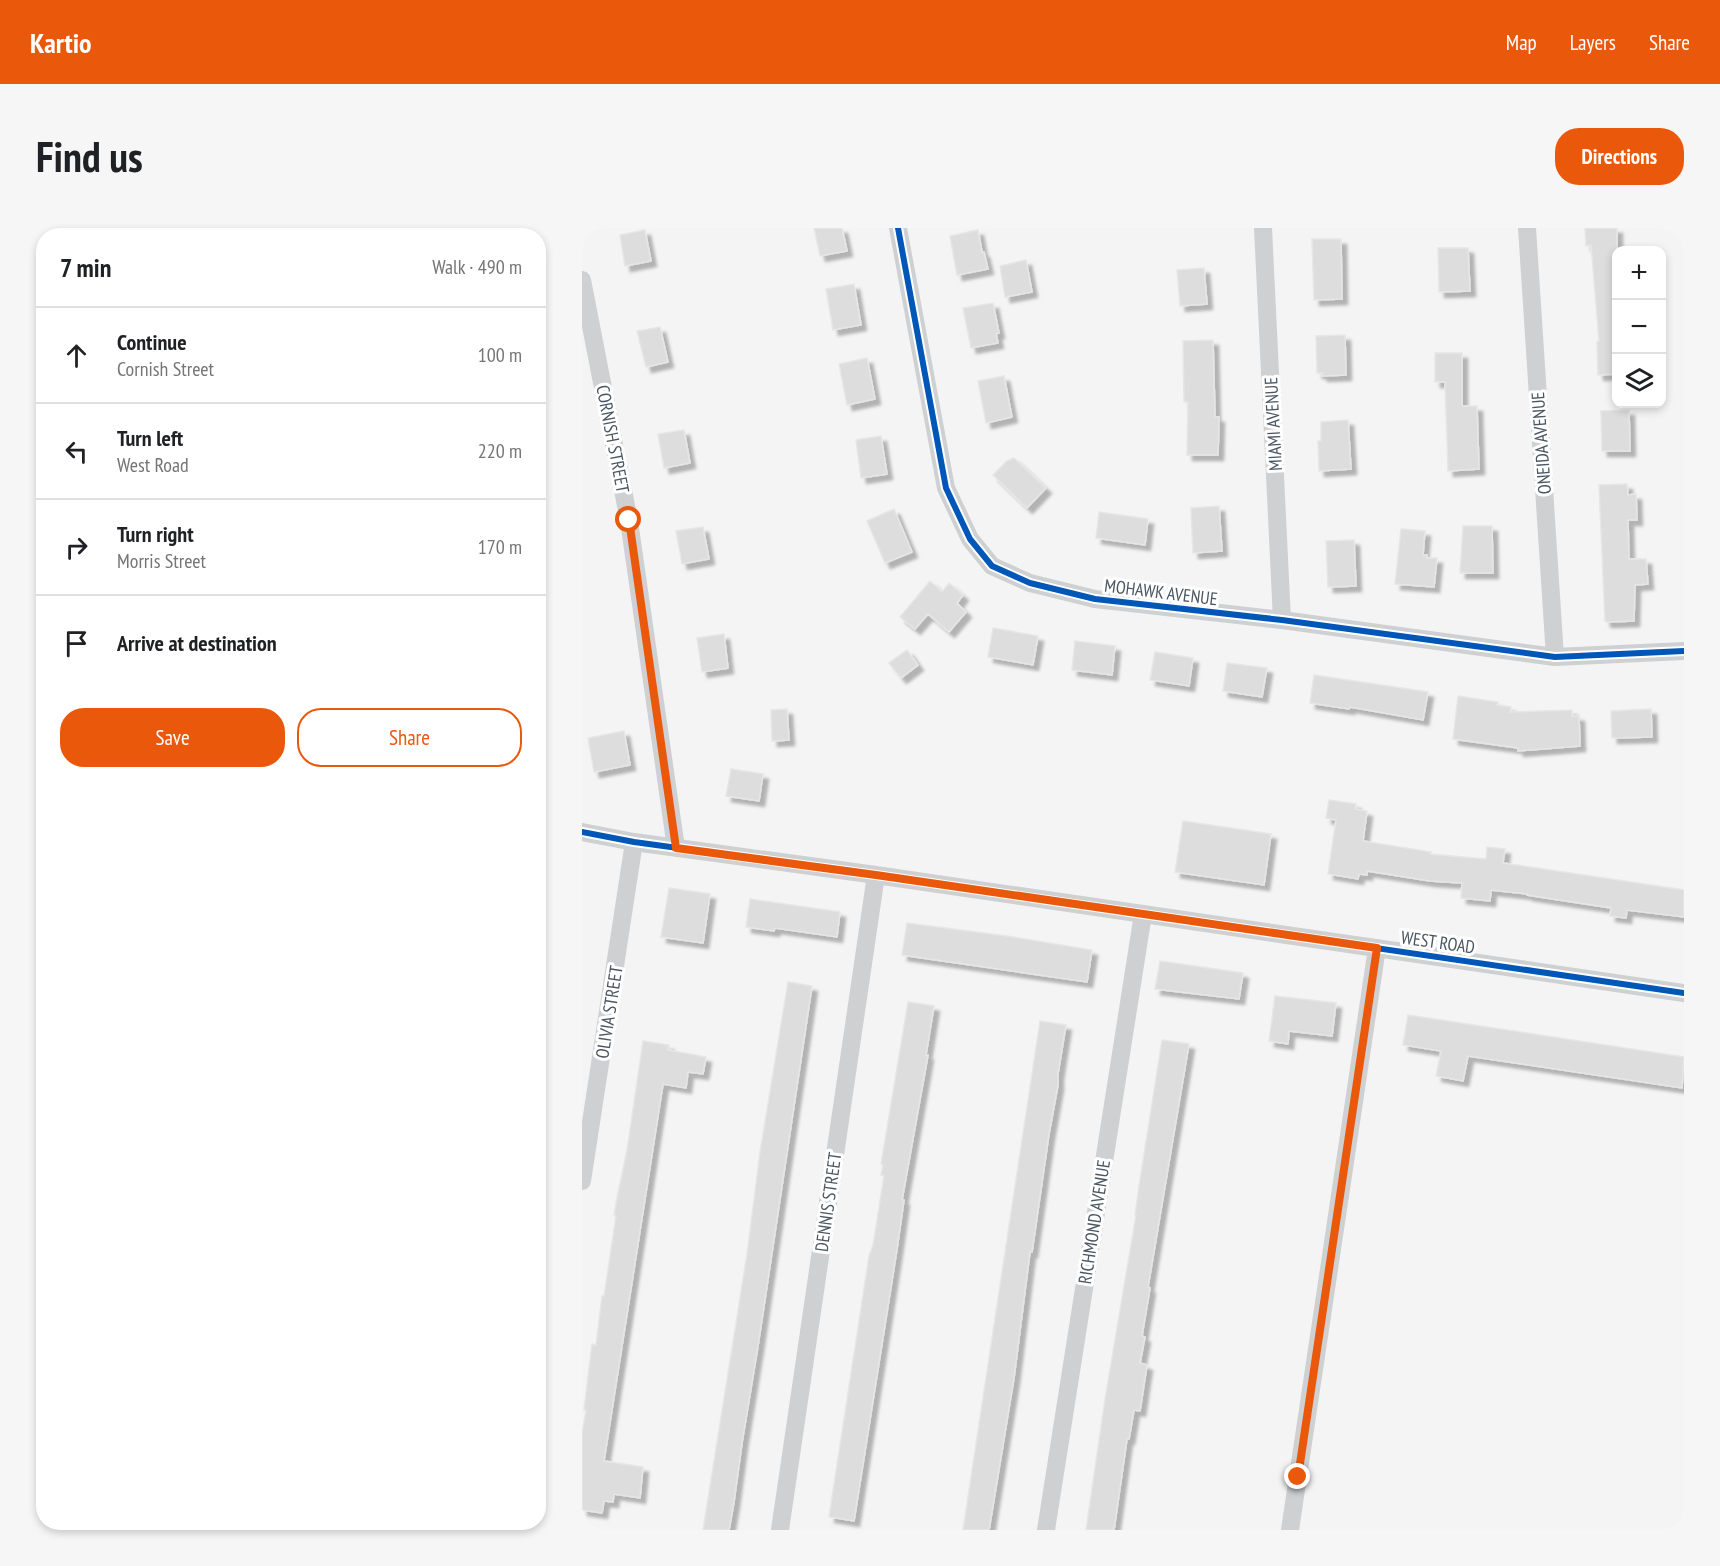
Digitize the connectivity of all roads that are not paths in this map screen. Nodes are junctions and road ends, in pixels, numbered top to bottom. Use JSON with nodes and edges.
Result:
{"nodes":[{"id":1,"x":898,"y":228,"type":"edge"},
{"id":2,"x":1263,"y":228,"type":"edge"},
{"id":3,"x":1527,"y":228,"type":"edge"},
{"id":4,"x":582,"y":280,"type":"edge"},
{"id":5,"x":1282,"y":620,"type":"junction"},
{"id":6,"x":1684,"y":651,"type":"edge"},
{"id":7,"x":1555,"y":657,"type":"junction"},
{"id":8,"x":582,"y":832,"type":"edge"},
{"id":9,"x":634,"y":842,"type":"junction"},
{"id":10,"x":676,"y":848,"type":"junction"},
{"id":11,"x":876,"y":875,"type":"junction"},
{"id":12,"x":1143,"y":914,"type":"junction"},
{"id":13,"x":1377,"y":948,"type":"junction"},
{"id":14,"x":1684,"y":993,"type":"edge"},
{"id":15,"x":582,"y":1181,"type":"edge"},
{"id":16,"x":780,"y":1530,"type":"edge"},
{"id":17,"x":1046,"y":1530,"type":"edge"},
{"id":18,"x":1290,"y":1530,"type":"edge"}],
"edges":[{"from":1,"to":5,"type":"street","name":"MOHAWK AVENUE"},
{"from":2,"to":5,"type":"street","name":"MIAMI AVENUE"},
{"from":3,"to":7,"type":"street","name":"ONEIDA AVENUE"},
{"from":4,"to":10,"type":"street","name":"CORNISH STREET"},
{"from":5,"to":7,"type":"street","name":"MOHAWK AVENUE"},
{"from":6,"to":7,"type":"street","name":"MOHAWK AVENUE"},
{"from":8,"to":9,"type":"street","name":"WEST ROAD"},
{"from":9,"to":10,"type":"street","name":"WEST ROAD"},
{"from":9,"to":15,"type":"street","name":"OLIVIA STREET"},
{"from":10,"to":11,"type":"street","name":"WEST ROAD"},
{"from":11,"to":12,"type":"street","name":"WEST ROAD"},
{"from":11,"to":16,"type":"street","name":"DENNIS STREET"},
{"from":12,"to":13,"type":"street","name":"WEST ROAD"},
{"from":12,"to":17,"type":"street","name":"RICHMOND AVENUE"},
{"from":13,"to":14,"type":"street","name":"WEST ROAD"},
{"from":13,"to":18,"type":"street"}]}
